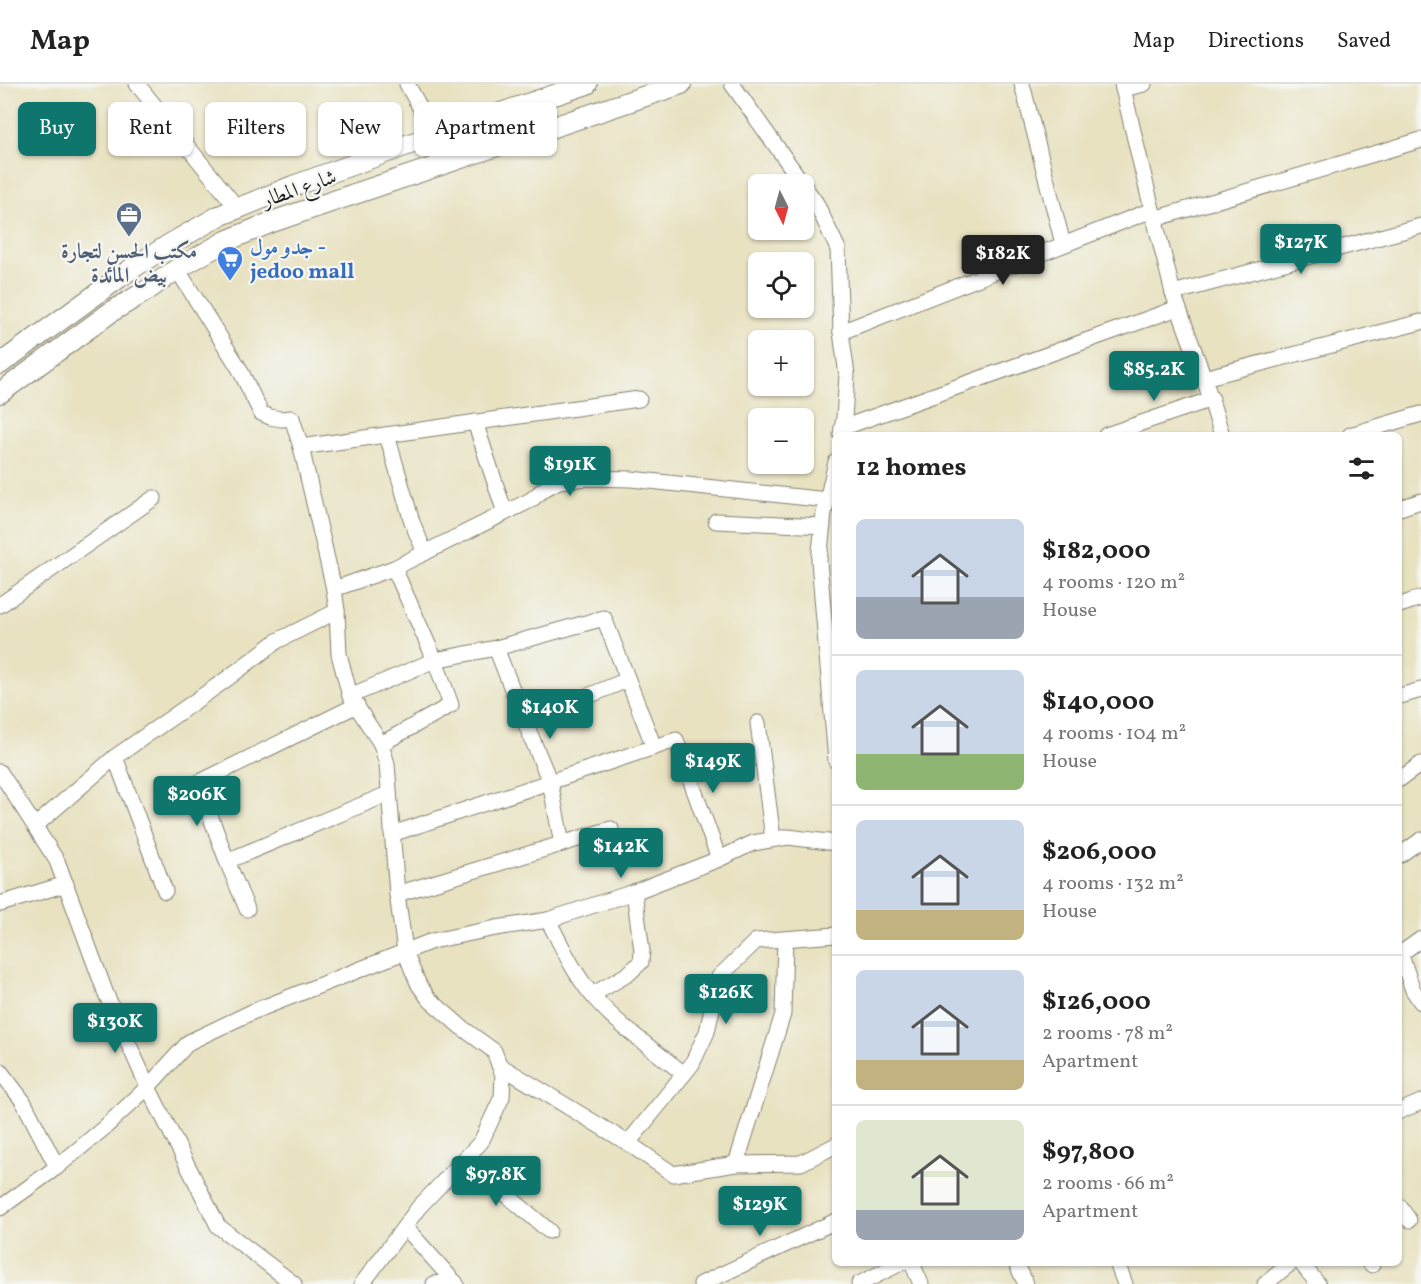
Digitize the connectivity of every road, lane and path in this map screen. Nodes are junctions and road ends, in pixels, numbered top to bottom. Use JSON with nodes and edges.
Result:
{"nodes":[{"id":1,"x":137,"y":84,"type":"edge"},
{"id":2,"x":407,"y":84,"type":"edge"},
{"id":3,"x":588,"y":84,"type":"edge"},
{"id":4,"x":681,"y":84,"type":"edge"},
{"id":5,"x":732,"y":84,"type":"edge"},
{"id":6,"x":1022,"y":84,"type":"edge"},
{"id":7,"x":1144,"y":84,"type":"edge"},
{"id":8,"x":1123,"y":86,"type":"edge"},
{"id":9,"x":560,"y":88,"type":"edge"},
{"id":10,"x":417,"y":102,"type":"edge"},
{"id":11,"x":523,"y":102,"type":"edge"},
{"id":12,"x":1421,"y":140,"type":"edge"},
{"id":13,"x":414,"y":143,"type":"edge"},
{"id":14,"x":335,"y":171,"type":"junction"},
{"id":15,"x":795,"y":174,"type":"edge"},
{"id":16,"x":293,"y":186,"type":"junction"},
{"id":17,"x":345,"y":197,"type":"junction"},
{"id":18,"x":814,"y":200,"type":"edge"},
{"id":19,"x":238,"y":208,"type":"junction"},
{"id":20,"x":304,"y":211,"type":"junction"},
{"id":21,"x":1153,"y":214,"type":"junction"},
{"id":22,"x":1421,"y":226,"type":"edge"},
{"id":23,"x":1063,"y":244,"type":"junction"},
{"id":24,"x":177,"y":269,"type":"junction"},
{"id":25,"x":1173,"y":293,"type":"junction"},
{"id":26,"x":1178,"y":308,"type":"junction"},
{"id":27,"x":1421,"y":322,"type":"edge"},
{"id":28,"x":841,"y":332,"type":"junction"},
{"id":29,"x":0,"y":364,"type":"edge"},
{"id":30,"x":1204,"y":378,"type":"junction"},
{"id":31,"x":0,"y":393,"type":"edge"},
{"id":32,"x":639,"y":399,"type":"dead end"},
{"id":33,"x":1212,"y":399,"type":"junction"},
{"id":34,"x":1421,"y":414,"type":"edge"},
{"id":35,"x":475,"y":422,"type":"junction"},
{"id":36,"x":842,"y":431,"type":"edge"},
{"id":37,"x":1115,"y":432,"type":"edge"},
{"id":38,"x":1221,"y":432,"type":"edge"},
{"id":39,"x":1360,"y":432,"type":"edge"},
{"id":40,"x":387,"y":435,"type":"junction"},
{"id":41,"x":301,"y":447,"type":"junction"},
{"id":42,"x":832,"y":479,"type":"edge"},
{"id":43,"x":154,"y":498,"type":"dead end"},
{"id":44,"x":827,"y":500,"type":"junction"},
{"id":45,"x":1421,"y":501,"type":"edge"},
{"id":46,"x":1402,"y":507,"type":"edge"},
{"id":47,"x":505,"y":513,"type":"junction"},
{"id":48,"x":716,"y":522,"type":"dead end"},
{"id":49,"x":827,"y":528,"type":"edge"},
{"id":50,"x":425,"y":553,"type":"junction"},
{"id":51,"x":394,"y":568,"type":"junction"},
{"id":52,"x":334,"y":589,"type":"junction"},
{"id":53,"x":1421,"y":598,"type":"edge"},
{"id":54,"x":1402,"y":604,"type":"edge"},
{"id":55,"x":0,"y":605,"type":"edge"},
{"id":56,"x":337,"y":611,"type":"junction"},
{"id":57,"x":830,"y":623,"type":"edge"},
{"id":58,"x":496,"y":648,"type":"junction"},
{"id":59,"x":435,"y":660,"type":"junction"},
{"id":60,"x":832,"y":669,"type":"edge"},
{"id":61,"x":627,"y":680,"type":"junction"},
{"id":62,"x":1421,"y":690,"type":"edge"},
{"id":63,"x":1402,"y":695,"type":"edge"},
{"id":64,"x":354,"y":700,"type":"junction"},
{"id":65,"x":525,"y":722,"type":"junction"},
{"id":66,"x":758,"y":723,"type":"dead end"},
{"id":67,"x":381,"y":744,"type":"junction"},
{"id":68,"x":654,"y":747,"type":"junction"},
{"id":69,"x":115,"y":757,"type":"junction"},
{"id":70,"x":1421,"y":764,"type":"edge"},
{"id":71,"x":0,"y":772,"type":"edge"},
{"id":72,"x":1402,"y":778,"type":"edge"},
{"id":73,"x":550,"y":782,"type":"junction"},
{"id":74,"x":388,"y":794,"type":"junction"},
{"id":75,"x":35,"y":826,"type":"junction"},
{"id":76,"x":611,"y":829,"type":"dead end"},
{"id":77,"x":392,"y":834,"type":"junction"},
{"id":78,"x":773,"y":839,"type":"junction"},
{"id":79,"x":1421,"y":840,"type":"edge"},
{"id":80,"x":832,"y":842,"type":"edge"},
{"id":81,"x":561,"y":844,"type":"junction"},
{"id":82,"x":1402,"y":854,"type":"edge"},
{"id":83,"x":719,"y":859,"type":"junction"},
{"id":84,"x":227,"y":861,"type":"junction"},
{"id":85,"x":66,"y":884,"type":"junction"},
{"id":86,"x":165,"y":891,"type":"dead end"},
{"id":87,"x":634,"y":892,"type":"junction"},
{"id":88,"x":397,"y":894,"type":"junction"},
{"id":89,"x":0,"y":904,"type":"edge"},
{"id":90,"x":247,"y":909,"type":"dead end"},
{"id":91,"x":548,"y":920,"type":"junction"},
{"id":92,"x":832,"y":935,"type":"edge"},
{"id":93,"x":786,"y":939,"type":"junction"},
{"id":94,"x":1421,"y":939,"type":"edge"},
{"id":95,"x":405,"y":951,"type":"junction"},
{"id":96,"x":1402,"y":952,"type":"edge"},
{"id":97,"x":1402,"y":959,"type":"edge"},
{"id":98,"x":592,"y":995,"type":"junction"},
{"id":99,"x":1421,"y":1002,"type":"edge"},
{"id":100,"x":499,"y":1065,"type":"junction"},
{"id":101,"x":0,"y":1071,"type":"edge"},
{"id":102,"x":684,"y":1074,"type":"junction"},
{"id":103,"x":148,"y":1087,"type":"junction"},
{"id":104,"x":1421,"y":1102,"type":"edge"},
{"id":105,"x":1402,"y":1110,"type":"edge"},
{"id":106,"x":628,"y":1143,"type":"junction"},
{"id":107,"x":832,"y":1147,"type":"edge"},
{"id":108,"x":465,"y":1159,"type":"junction"},
{"id":109,"x":736,"y":1164,"type":"junction"},
{"id":110,"x":57,"y":1167,"type":"junction"},
{"id":111,"x":0,"y":1208,"type":"edge"},
{"id":112,"x":832,"y":1223,"type":"edge"},
{"id":113,"x":405,"y":1227,"type":"junction"},
{"id":114,"x":549,"y":1231,"type":"dead end"},
{"id":115,"x":895,"y":1266,"type":"edge"},
{"id":116,"x":913,"y":1266,"type":"edge"},
{"id":117,"x":1017,"y":1266,"type":"edge"},
{"id":118,"x":1118,"y":1266,"type":"edge"},
{"id":119,"x":1287,"y":1266,"type":"edge"},
{"id":120,"x":1303,"y":1266,"type":"edge"},
{"id":121,"x":456,"y":1283,"type":"edge"},
{"id":122,"x":294,"y":1284,"type":"edge"},
{"id":123,"x":362,"y":1284,"type":"edge"},
{"id":124,"x":434,"y":1284,"type":"edge"},
{"id":125,"x":701,"y":1284,"type":"edge"},
{"id":126,"x":859,"y":1284,"type":"edge"},
{"id":127,"x":921,"y":1284,"type":"edge"},
{"id":128,"x":1026,"y":1284,"type":"edge"},
{"id":129,"x":1125,"y":1284,"type":"edge"},
{"id":130,"x":1265,"y":1284,"type":"edge"},
{"id":131,"x":1318,"y":1284,"type":"edge"}],
"edges":[{"from":1,"to":19,"type":"street"},
{"from":2,"to":10,"type":"street"},
{"from":3,"to":9,"type":"main road","name":"شارع المطار"},
{"from":4,"to":17,"type":"main road","name":"شارع المطار"},
{"from":5,"to":15,"type":"street"},
{"from":6,"to":23,"type":"street"},
{"from":7,"to":8,"type":"street"},
{"from":8,"to":21,"type":"street"},
{"from":9,"to":11,"type":"main road","name":"شارع المطار"},
{"from":12,"to":21,"type":"street"},
{"from":13,"to":14,"type":"main road","name":"شارع المطار"},
{"from":14,"to":16,"type":"main road","name":"شارع المطار"},
{"from":14,"to":17,"type":"main road"},
{"from":16,"to":19,"type":"main road","name":"شارع المطار"},
{"from":16,"to":20,"type":"main road"},
{"from":17,"to":20,"type":"main road","name":"شارع المطار"},
{"from":18,"to":28,"type":"street"},
{"from":19,"to":29,"type":"main road","name":"شارع المطار"},
{"from":20,"to":24,"type":"main road","name":"شارع المطار"},
{"from":21,"to":23,"type":"street"},
{"from":21,"to":25,"type":"street"},
{"from":22,"to":25,"type":"street"},
{"from":23,"to":28,"type":"street"},
{"from":24,"to":31,"type":"main road","name":"شارع المطار"},
{"from":24,"to":41,"type":"street"},
{"from":25,"to":26,"type":"street"},
{"from":26,"to":30,"type":"street"},
{"from":26,"to":36,"type":"street"},
{"from":27,"to":30,"type":"street"},
{"from":28,"to":36,"type":"street"},
{"from":30,"to":33,"type":"street"},
{"from":32,"to":35,"type":"street"},
{"from":33,"to":37,"type":"street"},
{"from":33,"to":38,"type":"street"},
{"from":34,"to":39,"type":"street"},
{"from":35,"to":40,"type":"street"},
{"from":35,"to":47,"type":"street"},
{"from":40,"to":41,"type":"street"},
{"from":40,"to":50,"type":"street"},
{"from":41,"to":52,"type":"street"},
{"from":42,"to":44,"type":"street"},
{"from":43,"to":55,"type":"street"},
{"from":44,"to":47,"type":"street"},
{"from":44,"to":49,"type":"street"},
{"from":45,"to":46,"type":"street"},
{"from":47,"to":50,"type":"street"},
{"from":48,"to":49,"type":"street"},
{"from":49,"to":57,"type":"street"},
{"from":50,"to":51,"type":"street"},
{"from":51,"to":52,"type":"street"},
{"from":51,"to":59,"type":"street"},
{"from":52,"to":56,"type":"street"},
{"from":53,"to":54,"type":"street"},
{"from":56,"to":64,"type":"street"},
{"from":56,"to":69,"type":"street"},
{"from":57,"to":60,"type":"street"},
{"from":58,"to":59,"type":"street"},
{"from":58,"to":61,"type":"street"},
{"from":58,"to":65,"type":"street"},
{"from":59,"to":64,"type":"street"},
{"from":59,"to":67,"type":"street"},
{"from":61,"to":65,"type":"street"},
{"from":61,"to":68,"type":"street"},
{"from":62,"to":63,"type":"street"},
{"from":64,"to":67,"type":"street"},
{"from":64,"to":84,"type":"street"},
{"from":65,"to":73,"type":"street"},
{"from":66,"to":78,"type":"street"},
{"from":67,"to":74,"type":"street"},
{"from":68,"to":73,"type":"street"},
{"from":68,"to":83,"type":"street"},
{"from":69,"to":75,"type":"street"},
{"from":69,"to":86,"type":"street"},
{"from":70,"to":72,"type":"street"},
{"from":71,"to":75,"type":"street"},
{"from":73,"to":77,"type":"street"},
{"from":73,"to":81,"type":"street"},
{"from":74,"to":77,"type":"street"},
{"from":74,"to":84,"type":"street"},
{"from":75,"to":85,"type":"street"},
{"from":76,"to":81,"type":"street"},
{"from":77,"to":88,"type":"street"},
{"from":78,"to":80,"type":"street"},
{"from":78,"to":83,"type":"street"},
{"from":79,"to":82,"type":"street"},
{"from":81,"to":88,"type":"street"},
{"from":83,"to":87,"type":"street"},
{"from":84,"to":90,"type":"street"},
{"from":85,"to":89,"type":"street"},
{"from":85,"to":103,"type":"street"},
{"from":87,"to":91,"type":"street"},
{"from":87,"to":98,"type":"street"},
{"from":88,"to":95,"type":"street"},
{"from":91,"to":95,"type":"street"},
{"from":91,"to":98,"type":"street"},
{"from":92,"to":93,"type":"street"},
{"from":93,"to":102,"type":"street"},
{"from":93,"to":109,"type":"street"},
{"from":94,"to":96,"type":"street"},
{"from":95,"to":100,"type":"street"},
{"from":95,"to":103,"type":"street"},
{"from":97,"to":99,"type":"street"},
{"from":98,"to":102,"type":"street"},
{"from":100,"to":106,"type":"street"},
{"from":100,"to":108,"type":"street"},
{"from":101,"to":110,"type":"street"},
{"from":102,"to":106,"type":"street"},
{"from":103,"to":110,"type":"street"},
{"from":103,"to":122,"type":"street"},
{"from":104,"to":105,"type":"street"},
{"from":106,"to":109,"type":"street"},
{"from":107,"to":109,"type":"street"},
{"from":108,"to":113,"type":"street"},
{"from":108,"to":114,"type":"street"},
{"from":110,"to":111,"type":"street"},
{"from":112,"to":125,"type":"street"},
{"from":113,"to":121,"type":"street"},
{"from":113,"to":123,"type":"street"},
{"from":115,"to":126,"type":"street"},
{"from":116,"to":127,"type":"street"},
{"from":117,"to":128,"type":"street"},
{"from":118,"to":129,"type":"street"},
{"from":119,"to":130,"type":"street"},
{"from":120,"to":131,"type":"street"},
{"from":121,"to":124,"type":"street"}]}
